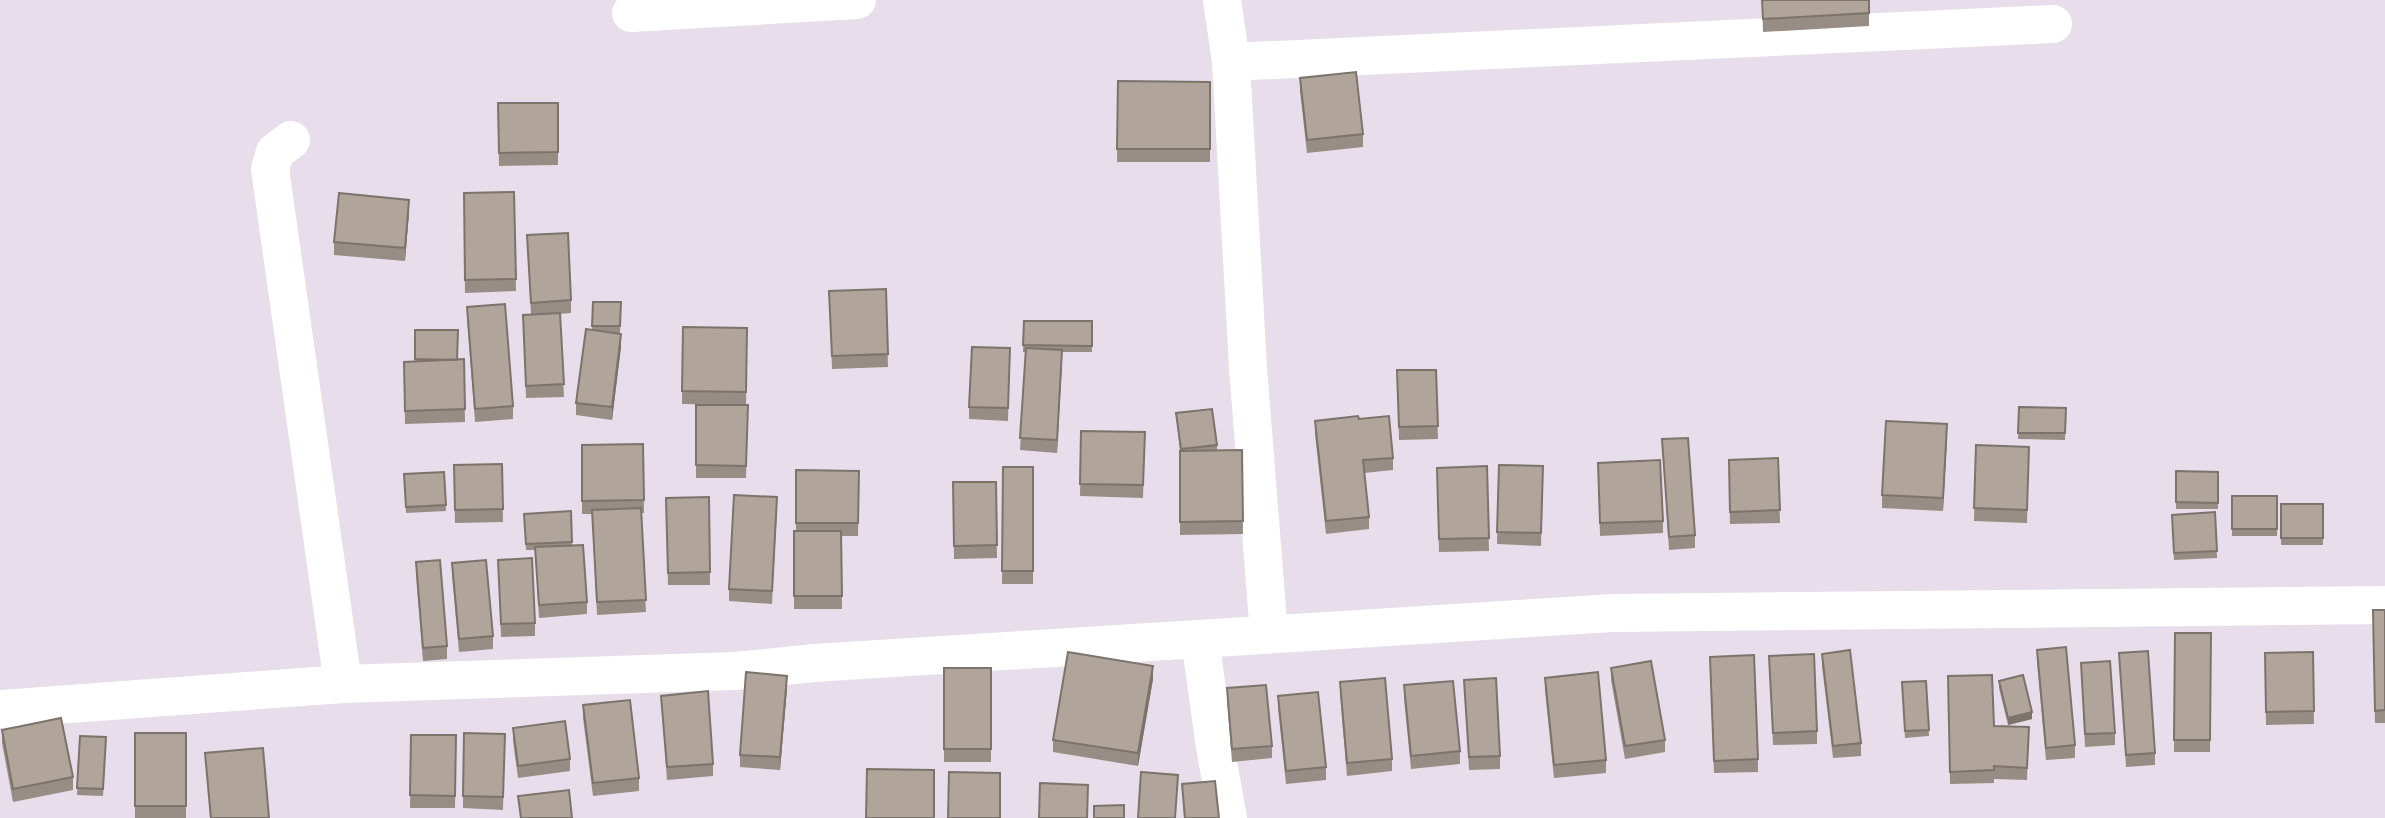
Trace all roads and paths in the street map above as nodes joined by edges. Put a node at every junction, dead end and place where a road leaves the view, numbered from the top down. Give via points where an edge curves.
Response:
1 (857, 0) edge
2 (1222, 0) edge
3 (631, 13) dead end
4 (2053, 24) dead end
5 (1231, 62) junction
6 (290, 140) dead end
7 (2385, 605) edge
8 (1269, 634) junction
9 (1200, 639) junction
10 (343, 684) junction
11 (0, 709) edge
12 (1228, 818) edge

1 - 3 street
2 - 5 street
4 - 5 street
5 - 8 street
6 - 10 street via 275,152 270,169
7 - 8 street via 1614,613
8 - 9 street
9 - 10 street via 735,671
9 - 12 street
10 - 11 street

